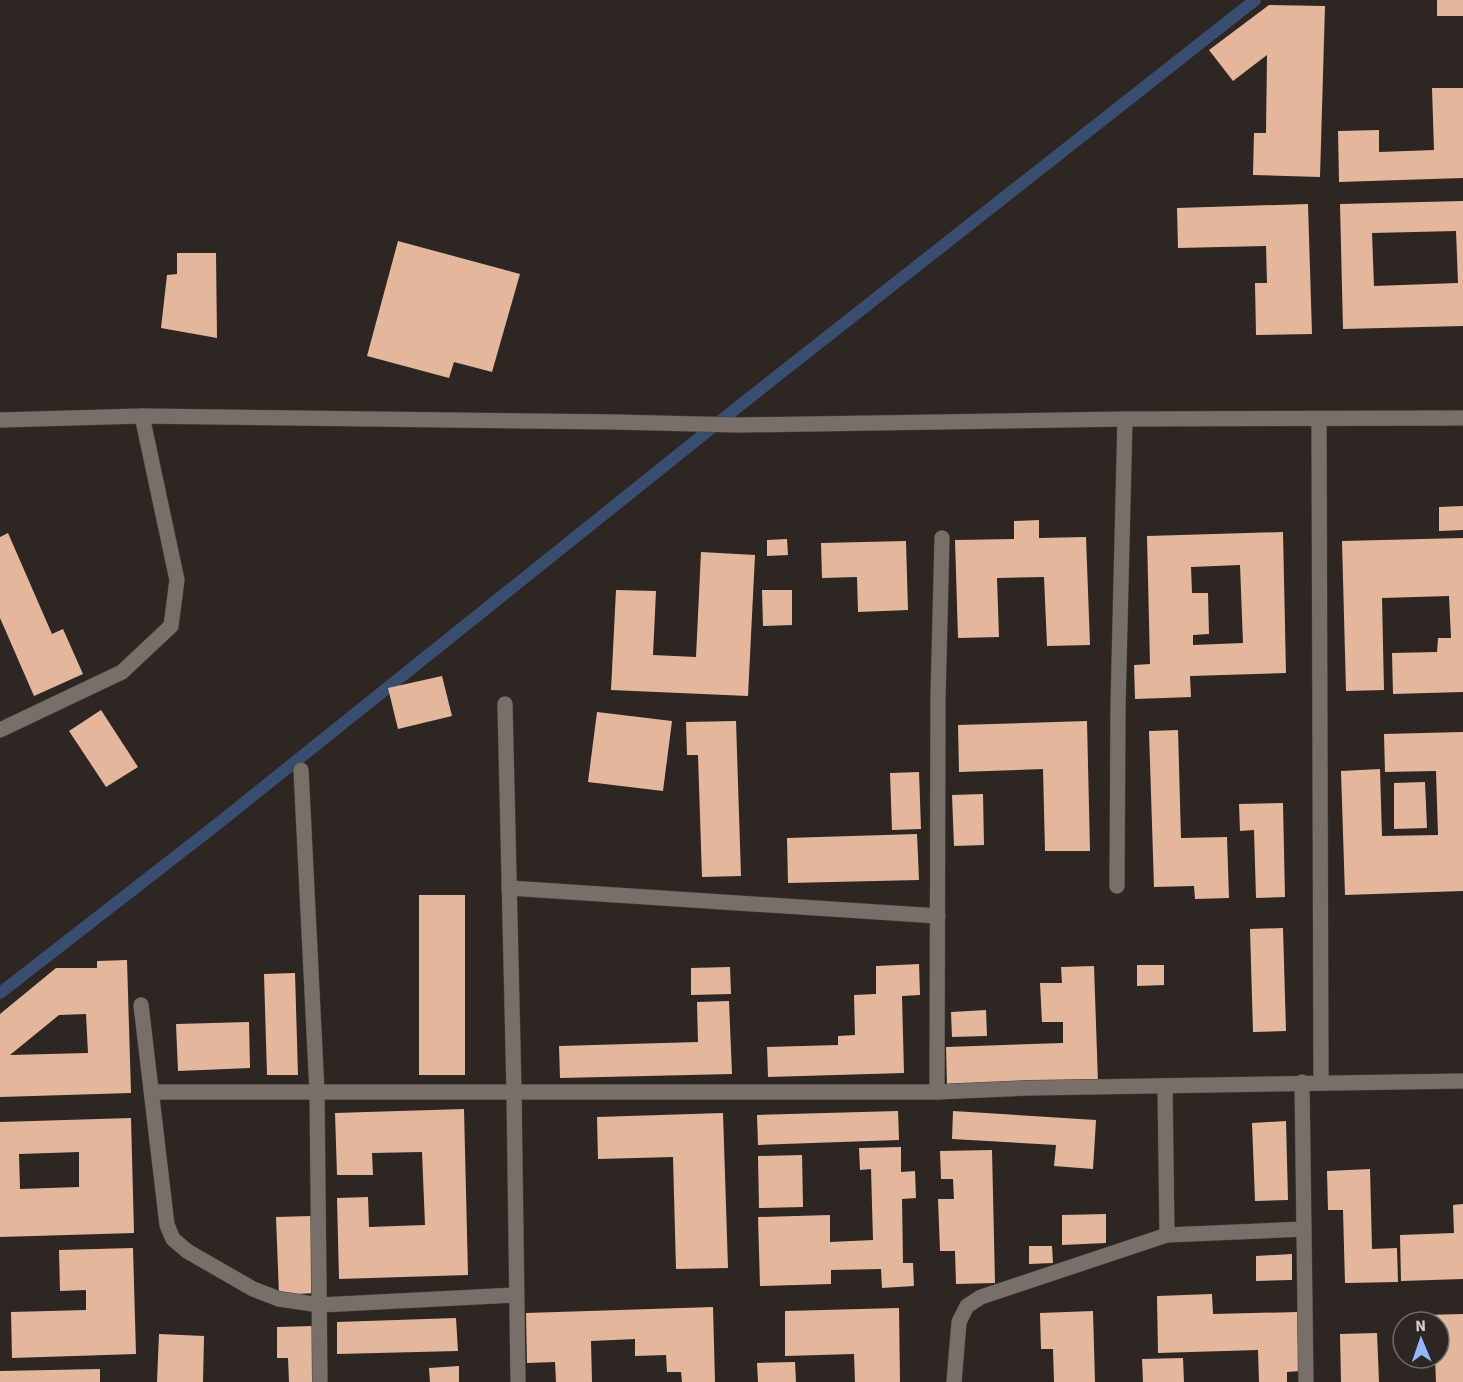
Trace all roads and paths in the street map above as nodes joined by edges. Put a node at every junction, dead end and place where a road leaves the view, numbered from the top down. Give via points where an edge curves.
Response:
1 (142, 416) junction
2 (1463, 418) edge
3 (1125, 419) junction
4 (1318, 419) junction
5 (0, 420) edge
6 (942, 538) dead end
7 (505, 704) dead end
8 (0, 730) edge
9 (301, 770) dead end
10 (1117, 886) dead end
11 (509, 888) junction
12 (938, 916) junction
13 (141, 1005) dead end
14 (1463, 1081) edge
15 (1302, 1082) junction
16 (1321, 1083) junction
17 (1164, 1087) junction
18 (514, 1091) junction
19 (152, 1092) junction
20 (317, 1092) junction
21 (937, 1092) junction
22 (1304, 1229) junction
23 (1167, 1235) junction
24 (515, 1295) junction
25 (320, 1305) junction
26 (320, 1382) edge
27 (518, 1382) edge
28 (954, 1382) edge
29 (1306, 1382) edge

1 - 3 street via 738,425
1 - 5 street
1 - 8 street via 177,580 171,626 122,672
2 - 4 street
3 - 4 street
3 - 10 street
4 - 16 street
6 - 12 street
7 - 11 street
9 - 20 street
11 - 12 street
11 - 18 street
12 - 21 street
13 - 19 street
14 - 16 street
15 - 16 street
15 - 17 street
15 - 22 street
17 - 21 street
17 - 23 street
18 - 20 street
18 - 21 street
18 - 24 street
19 - 20 street
19 - 25 street via 166,1225 173,1239 253,1288 279,1299
20 - 25 street
22 - 23 street
22 - 29 street
23 - 28 street via 981,1297 967,1306 959,1322
24 - 25 street
24 - 27 street
25 - 26 street

